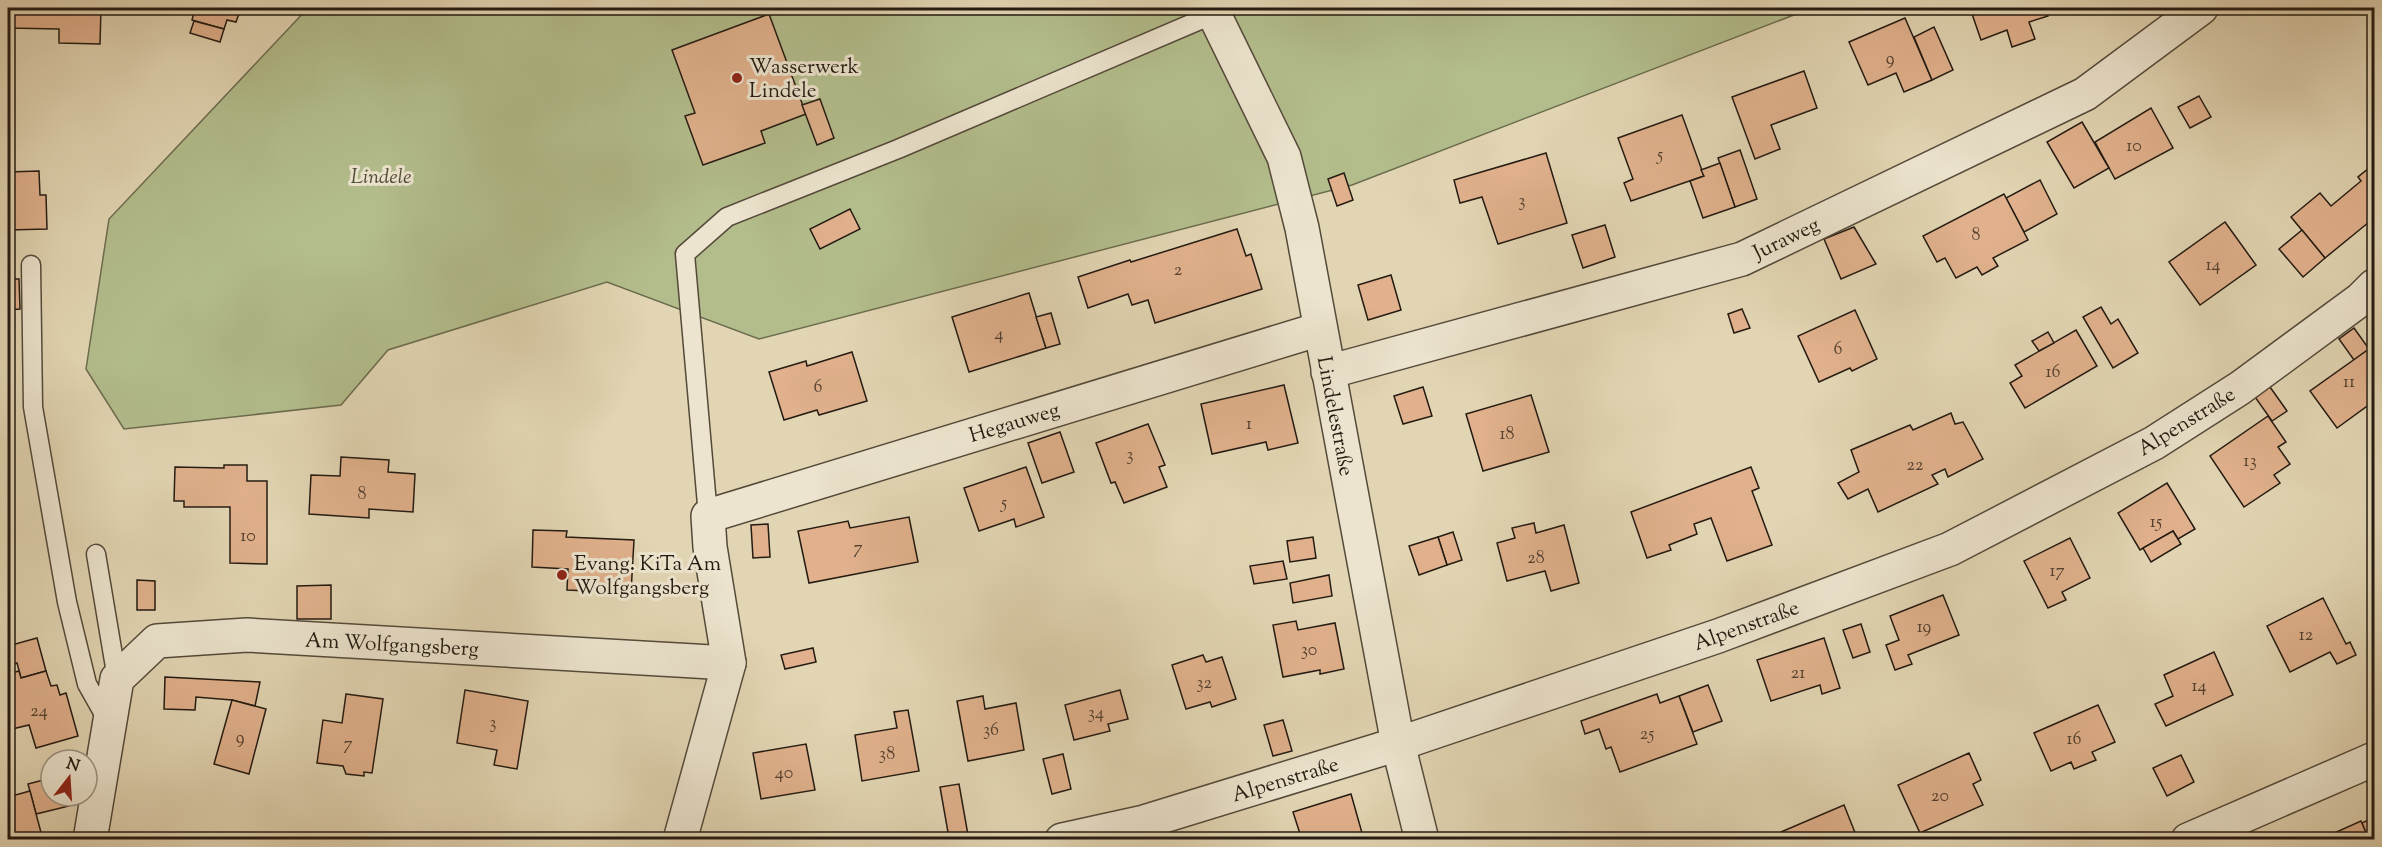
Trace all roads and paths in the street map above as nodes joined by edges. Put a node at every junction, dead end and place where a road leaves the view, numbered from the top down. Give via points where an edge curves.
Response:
1 (2201, 8) edge
2 (1211, 11) edge
3 (31, 265) dead end
4 (2374, 286) edge
5 (1320, 329) junction
6 (1328, 372) junction
7 (708, 516) junction
8 (96, 554) dead end
9 (729, 663) junction
10 (117, 679) junction
11 (110, 725) junction
12 (1398, 744) junction
13 (2374, 759) edge
14 (90, 840) edge
15 (680, 840) edge
16 (1062, 840) edge
17 (1422, 840) edge
18 (2188, 840) edge

1 - 6 street, Juraweg via 2085,94 1743,259
2 - 5 street, Lindelestraße via 1284,157 1302,228
2 - 7 lane via 897,150 727,217 685,254
3 - 11 lane via 33,407 67,602 87,684
4 - 12 street, Alpenstraße via 2240,388 2154,443 1950,549 1718,636
5 - 6 street, Lindelestraße
5 - 7 street, Hegauweg
6 - 12 street, Lindelestraße
7 - 9 street
8 - 10 lane
9 - 10 street, Am Wolfgangsberg via 247,635 157,641
9 - 15 street
10 - 11 street
11 - 14 street
12 - 16 street, Alpenstraße via 1144,822
12 - 17 street, Lindelestraße
13 - 18 street

